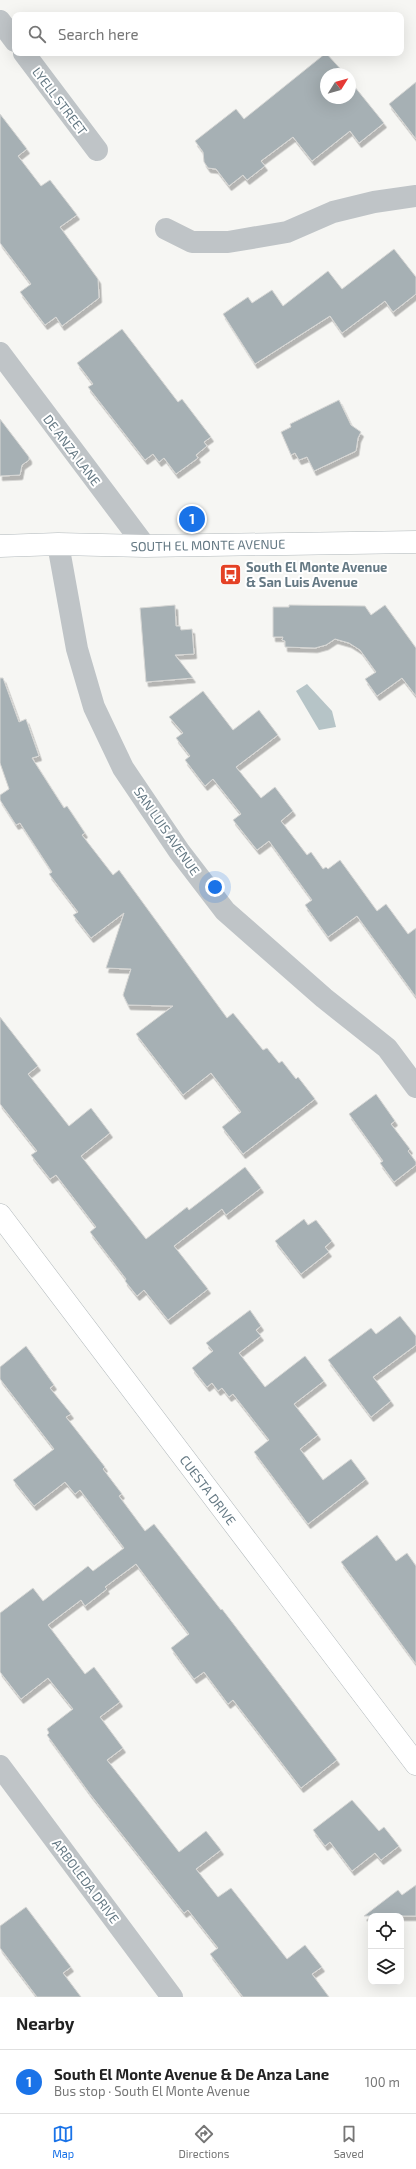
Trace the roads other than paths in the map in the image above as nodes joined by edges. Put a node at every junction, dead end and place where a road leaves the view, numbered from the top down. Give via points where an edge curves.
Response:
1 (0, 21) edge
2 (12, 37) edge
3 (26, 56) edge
4 (97, 150) dead end
5 (416, 196) edge
6 (166, 229) dead end
7 (0, 353) edge
8 (416, 542) edge
9 (58, 544) junction
10 (0, 546) edge
11 (144, 546) junction
12 (416, 1087) edge
13 (0, 1215) edge
14 (416, 1764) edge
15 (0, 1766) edge
16 (172, 1997) edge

1 - 2 street
3 - 4 street, LYELL STREET
5 - 6 street via 374,202 333,212 287,232 228,242 192,242
7 - 11 street, DE ANZA LANE
8 - 11 street, SOUTH EL MONTE AVENUE
9 - 10 street, SOUTH EL MONTE AVENUE
9 - 11 street, SOUTH EL MONTE AVENUE
9 - 12 street, SAN LUIS AVENUE via 77,649 94,707 123,768 178,851 226,911 324,998 387,1048
13 - 14 street, CUESTA DRIVE
15 - 16 street, ARBOLEDA DRIVE

